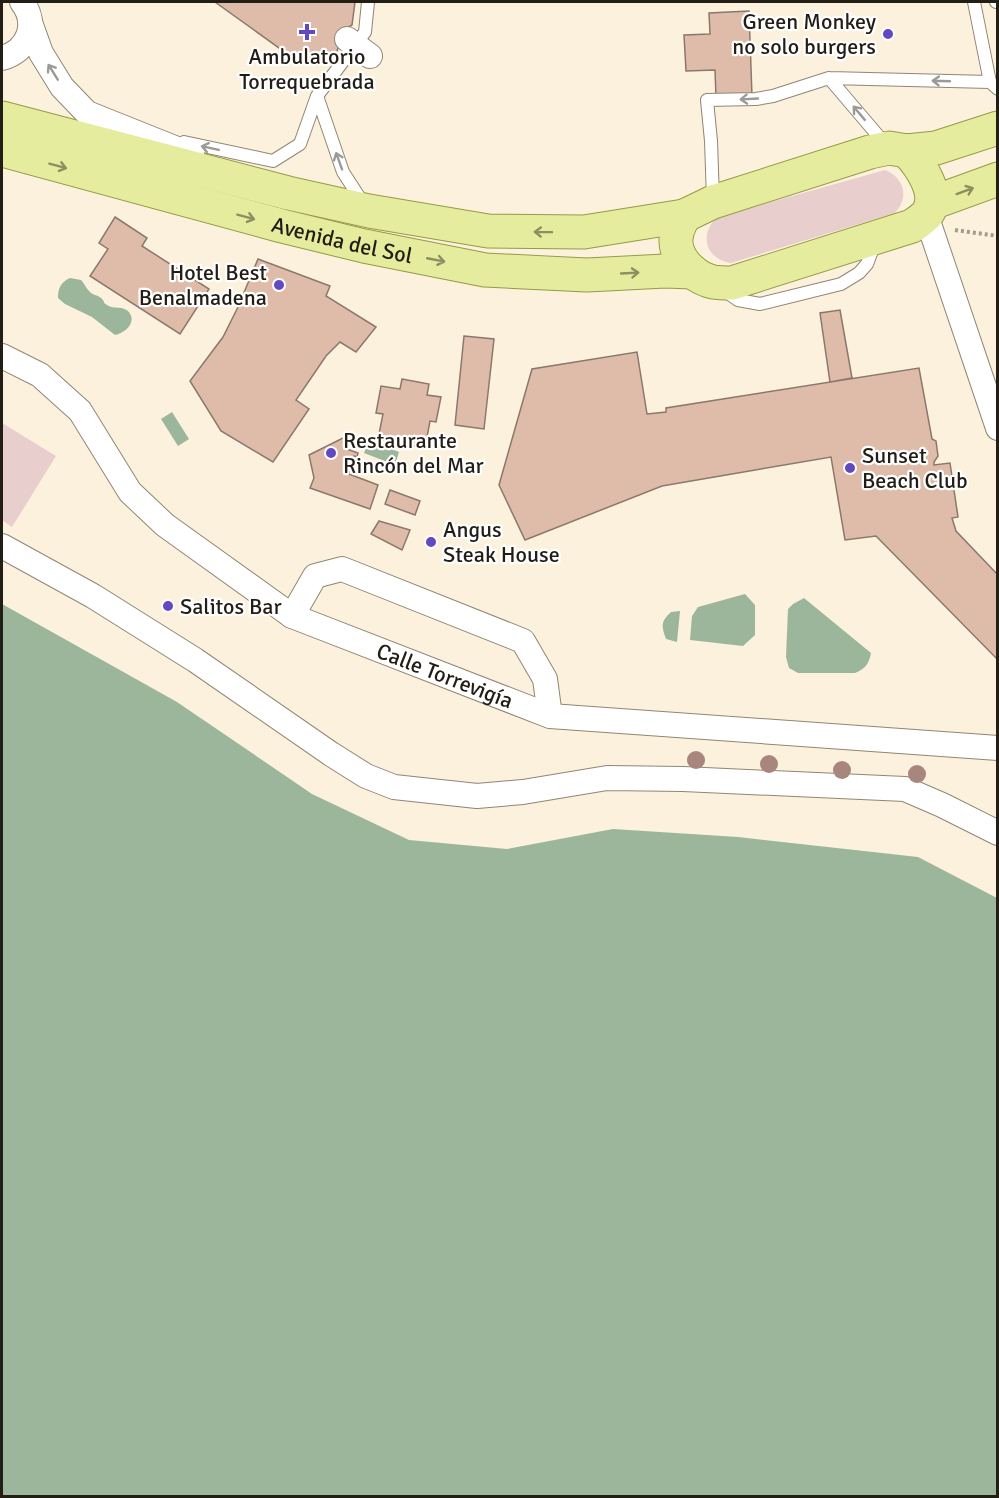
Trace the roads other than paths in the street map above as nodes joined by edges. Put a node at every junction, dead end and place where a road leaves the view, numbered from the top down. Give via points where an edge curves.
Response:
1 (368, 2) edge
2 (974, 2) edge
3 (28, 10) edge
4 (2, 58) edge
5 (829, 78) junction
6 (994, 85) edge
7 (317, 96) junction
8 (2, 117) edge
9 (998, 128) edge
10 (136, 132) junction
11 (898, 149) junction
12 (2, 150) edge
13 (998, 179) edge
14 (288, 193) junction
15 (698, 209) junction
16 (929, 209) junction
17 (369, 211) junction
18 (702, 277) junction
19 (2, 356) edge
20 (998, 428) edge
21 (2, 546) edge
22 (292, 616) junction
23 (550, 716) junction
24 (998, 747) edge
25 (998, 833) edge

1 - 7 lane via 365,32
2 - 6 lane
3 - 4 street via 29,36 14,54
10 -> 3 street via 87,113 62,87 41,53
6 -> 5 lane
11 -> 5 lane
5 -> 15 lane via 773,96 707,100 711,141
7 -> 10 lane via 300,144 273,161
17 -> 7 lane via 343,172
8 - 14 main road, Avenida del Sol
9 - 11 main road via 936,148
10 - 14 street
11 - 15 main road, Avenida del Sol via 870,152
11 - 16 main road via 919,164 927,177
12 -> 18 main road, Avenida del Sol via 282,226 484,270 587,275 665,271
16 -> 13 main road
14 - 17 main road, Avenida del Sol
15 -> 17 main road, Avenida del Sol via 584,224 488,231
15 - 18 main road via 676,235 682,262
16 - 18 main road, Avenida del Sol via 912,226 732,283
16 - 20 street
19 - 22 street, Calle Torrevigía via 40,375 80,411 130,492 165,525
21 - 25 street via 93,596 195,660 331,754 394,788 477,796 607,778 683,778 905,789
22 - 23 street, Calle Torrevigía
22 - 23 street via 315,576 342,569 522,640 545,679
23 - 24 street, Calle Torrevigía

